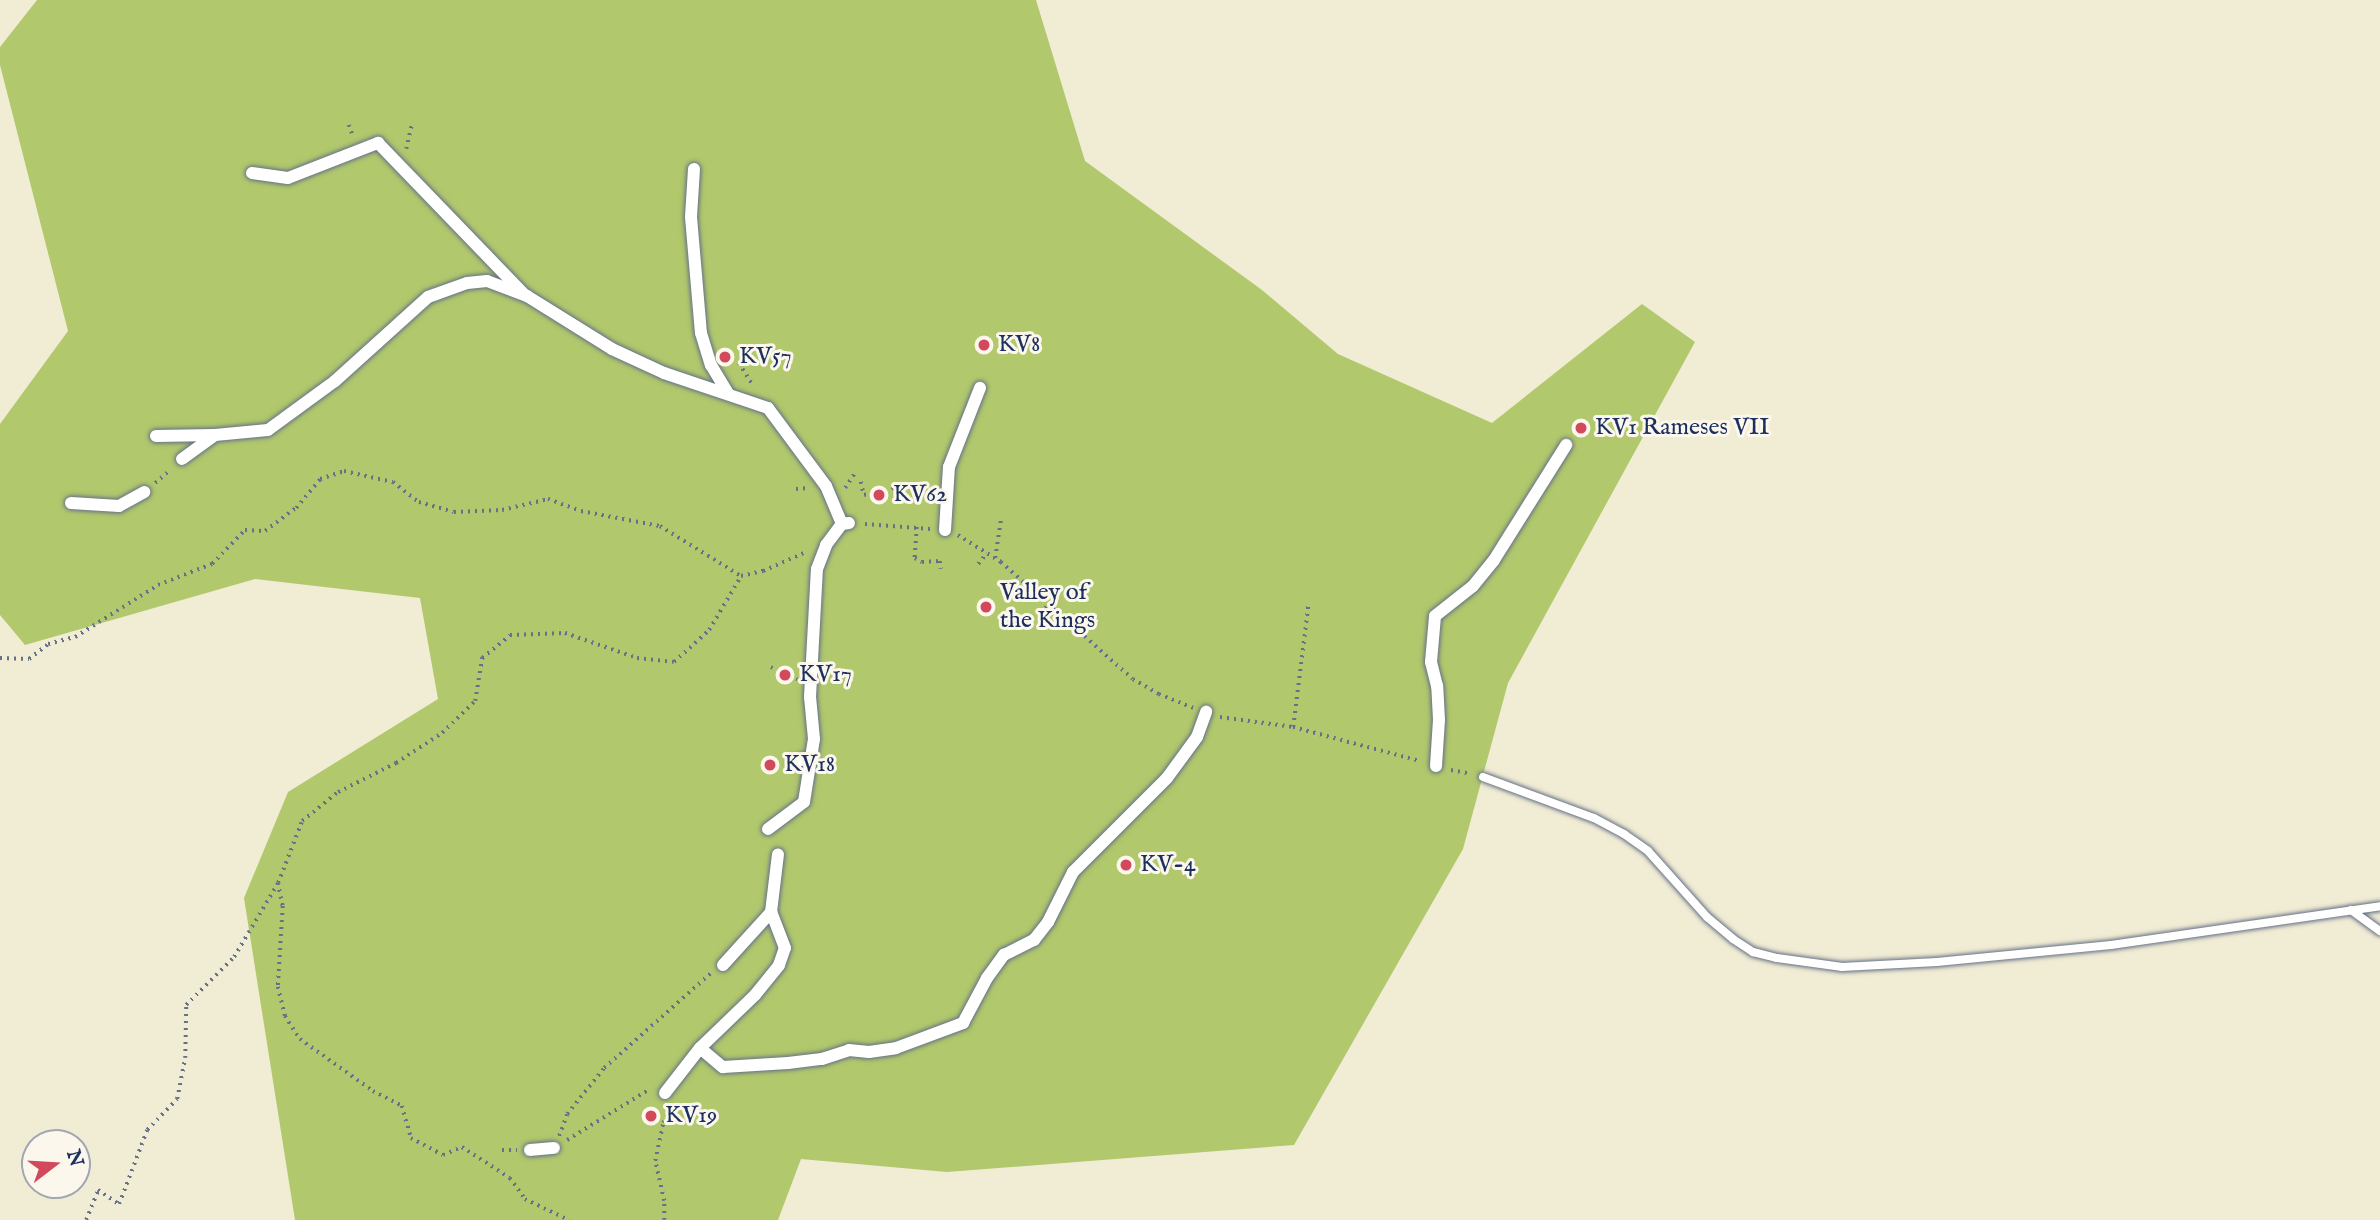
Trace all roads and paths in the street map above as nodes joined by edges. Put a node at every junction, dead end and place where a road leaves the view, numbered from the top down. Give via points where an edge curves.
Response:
1 (412, 124) dead end
2 (402, 166) junction
3 (694, 169) dead end
4 (252, 173) dead end
5 (527, 296) junction
6 (980, 388) dead end
7 (728, 393) junction
8 (215, 435) junction
9 (156, 436) dead end
10 (1566, 445) dead end
11 (182, 459) joint
12 (861, 482) dead end
13 (899, 487) dead end
14 (144, 492) joint
15 (71, 503) dead end
16 (1001, 518) dead end
17 (845, 524) junction
18 (917, 527) junction
19 (945, 530) junction
20 (826, 545) junction
21 (987, 553) junction
22 (995, 558) junction
23 (978, 564) dead end
24 (942, 569) dead end
25 (741, 576) junction
26 (1049, 604) junction
27 (1308, 606) dead end
28 (1040, 613) dead end
29 (0, 658) edge
30 (771, 667) dead end
31 (806, 673) junction
32 (1206, 712) junction
33 (1293, 727) junction
34 (811, 757) junction
35 (794, 762) dead end
36 (1436, 766) junction
37 (1483, 777) joint
38 (768, 829) dead end
39 (778, 854) dead end
40 (278, 883) junction
41 (2380, 906) edge
42 (2351, 910) junction
43 (771, 912) junction
44 (2380, 931) edge
45 (723, 965) joint
46 (700, 1048) junction
47 (670, 1088) joint
48 (663, 1123) dead end
49 (554, 1147) junction
50 (530, 1150) dead end
51 (86, 1220) edge
52 (569, 1220) edge
53 (664, 1220) edge

1 - 2 path
2 - 4 street via 378,143 288,178
2 - 5 street
3 - 7 street via 691,217 700,325 711,365
5 - 7 street via 612,349 664,373
5 - 8 street via 487,281 448,288 428,297 335,381 268,430
6 - 19 street via 949,467
7 - 17 street via 768,408 826,485
8 - 9 street
8 - 11 street
10 - 36 street via 1494,560 1473,586 1435,616
11 - 14 path
12 - 13 path via 864,495
14 - 15 street via 119,506
16 - 22 path
17 - 18 path
17 - 20 street
18 - 19 path
18 - 24 path via 915,558 940,561
19 - 21 path
20 - 25 path
20 - 31 street via 817,569
21 - 22 path
21 - 23 path
22 - 26 path
25 - 29 path via 660,526 581,511 548,499 502,510 454,512 419,502 393,482 344,471 320,479 296,508 265,531 245,530 212,564 158,585 75,637 48,644 29,659
25 - 40 path via 709,630 674,662 637,658 565,633 510,635 482,658 475,701 442,733 338,792 302,821
26 - 28 path
26 - 32 path via 1133,679
27 - 33 path
30 - 31 path via 799,680
31 - 34 street via 814,738
32 - 33 path
32 - 46 street via 1197,737 1167,778 1073,872 1048,922 1034,940 1004,955 963,1023 896,1048 849,1050 788,1063 723,1067
33 - 36 path
34 - 35 street
34 - 38 street via 804,802
36 - 37 path
37 - 42 lane via 1594,818 1624,834 1648,851 1733,939 1754,952 1777,958 1842,967 1937,962 2110,945
39 - 43 street
40 - 51 path via 234,957 186,1005 185,1058 177,1099 147,1130 119,1204 98,1190
40 - 52 path via 283,906 278,988 285,1016 300,1038 373,1091 402,1106 411,1138 443,1155 462,1147 510,1178 525,1199
41 - 42 lane
42 - 44 lane
43 - 45 street
43 - 46 street via 785,948 779,965
45 - 49 path via 604,1068 567,1114
46 - 47 street
47 - 49 path
48 - 53 path via 655,1161
49 - 50 street

